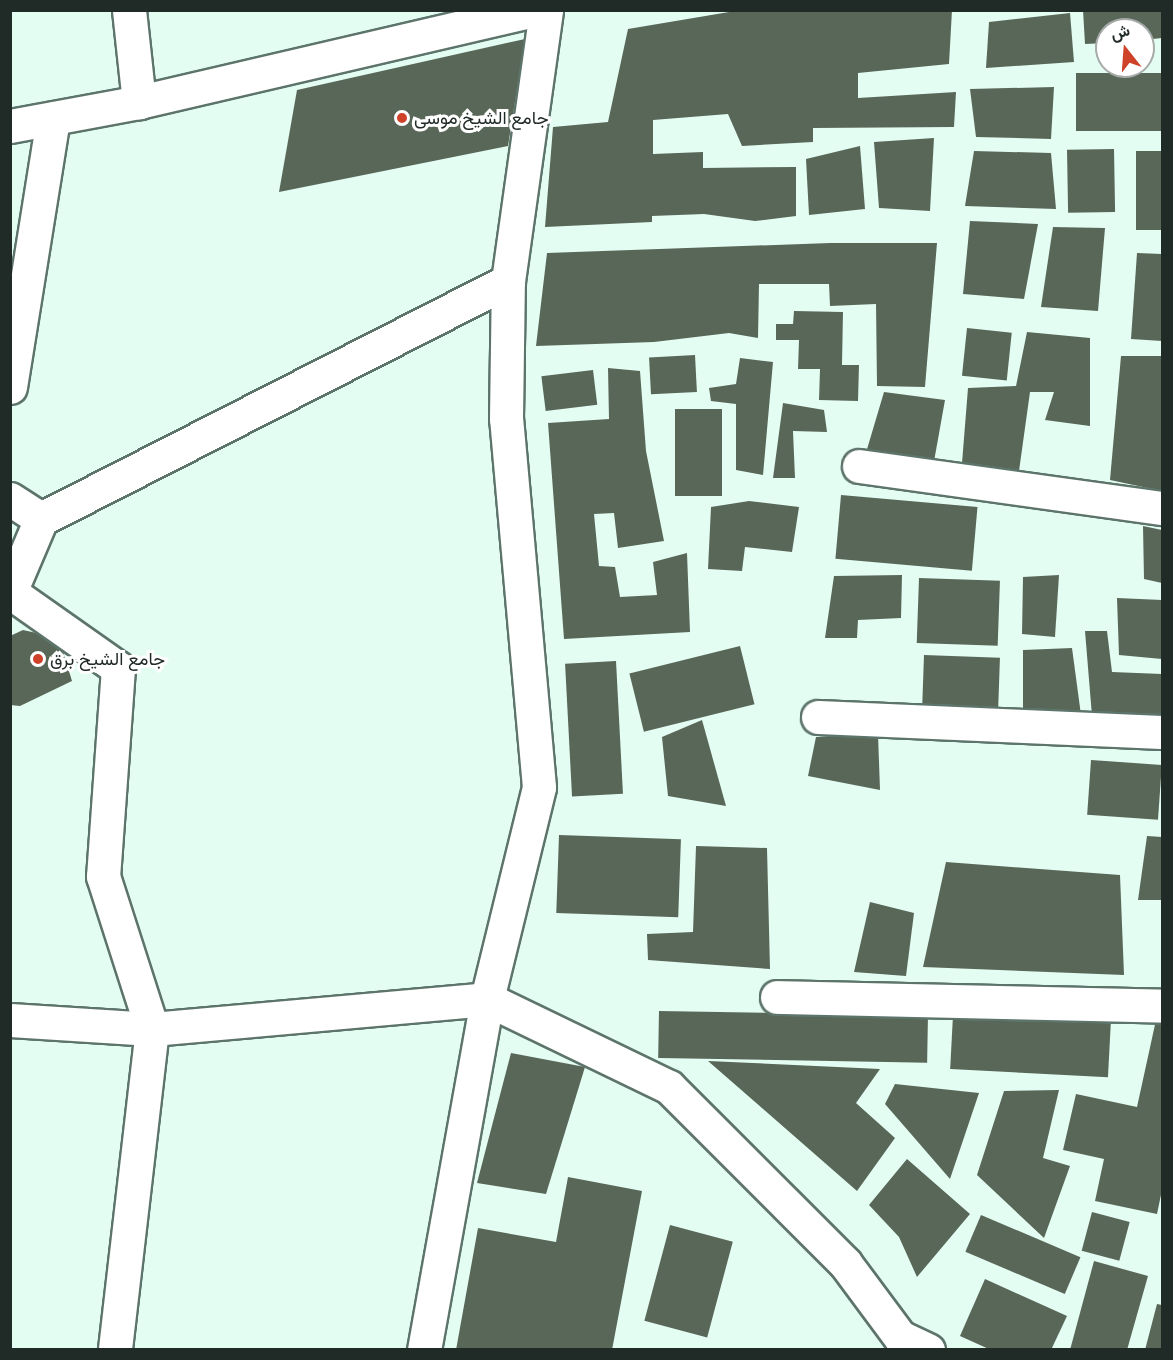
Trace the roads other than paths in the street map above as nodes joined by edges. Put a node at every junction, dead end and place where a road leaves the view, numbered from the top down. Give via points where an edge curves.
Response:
1 (129, 10) edge
2 (535, 10) edge
3 (546, 10) edge
4 (139, 102) junction
5 (53, 118) junction
6 (10, 126) edge
7 (508, 281) junction
8 (10, 387) edge
9 (859, 466) dead end
10 (10, 499) edge
11 (1162, 508) edge
12 (41, 519) junction
13 (10, 592) edge
14 (818, 717) dead end
15 (1162, 732) edge
16 (777, 997) dead end
17 (487, 999) junction
18 (1162, 1006) edge
19 (10, 1020) edge
20 (152, 1029) junction
21 (115, 1350) edge
22 (424, 1350) edge
23 (928, 1350) edge

1 - 4 street
2 - 4 street
3 - 7 street
4 - 5 street
5 - 6 street
5 - 8 street
7 - 12 street
7 - 17 street via 506,419 539,787
9 - 11 street
10 - 12 street
12 - 13 street
13 - 20 street via 118,668 103,876
14 - 15 street
16 - 18 street
17 - 20 street
17 - 22 street
17 - 23 street via 669,1087 844,1263 900,1337
19 - 20 street
20 - 21 street

